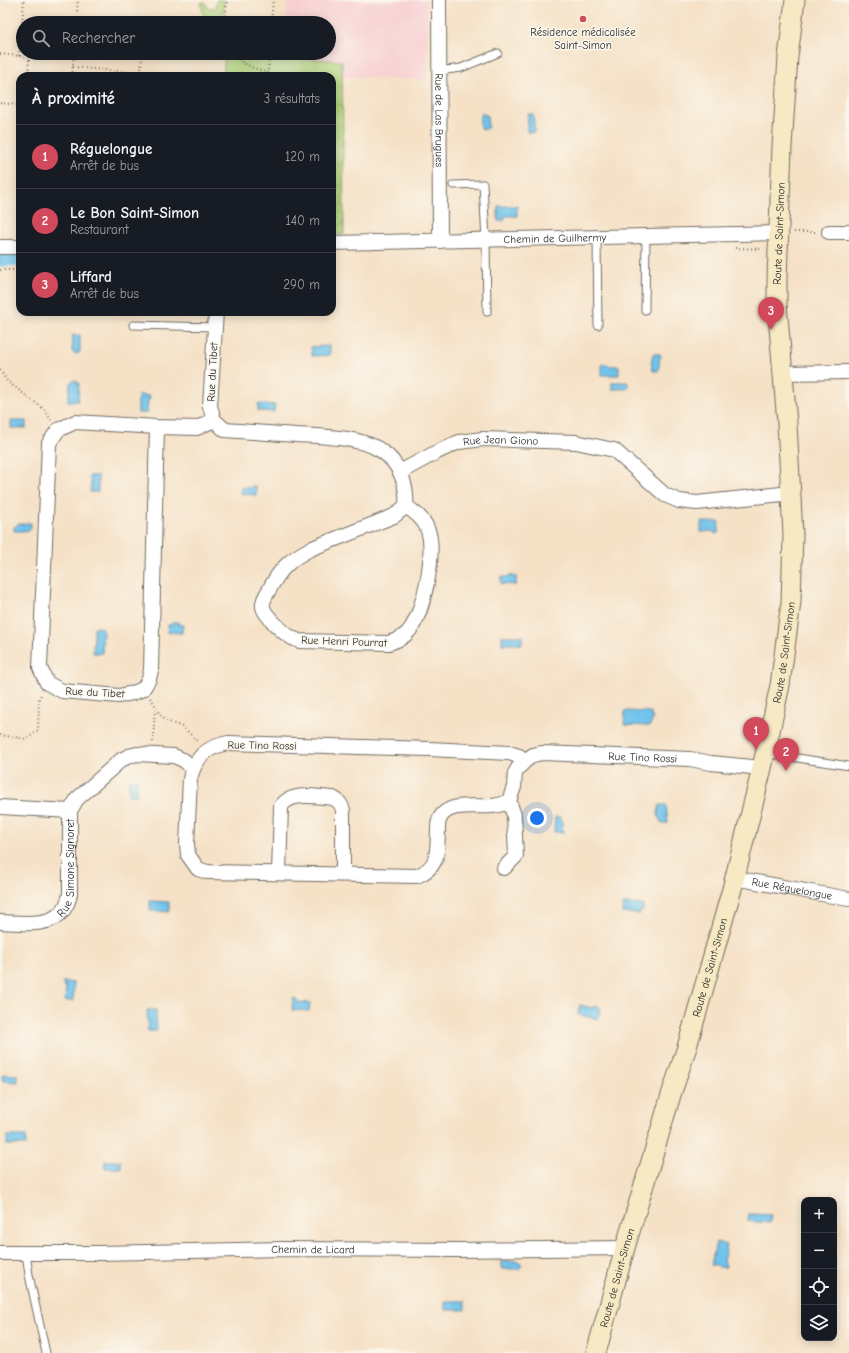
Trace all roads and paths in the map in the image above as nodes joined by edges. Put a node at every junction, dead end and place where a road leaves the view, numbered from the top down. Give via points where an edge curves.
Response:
1 (24, 0) edge
2 (78, 0) edge
3 (227, 0) edge
4 (273, 0) edge
5 (439, 0) edge
6 (795, 0) edge
7 (23, 16) edge
8 (77, 16) edge
9 (226, 16) edge
10 (272, 16) edge
11 (498, 53) dead end
12 (0, 54) edge
13 (16, 56) edge
14 (30, 60) edge
15 (74, 60) edge
16 (142, 60) edge
17 (241, 60) edge
18 (269, 60) edge
19 (73, 67) junction
20 (439, 71) junction
21 (28, 72) edge
22 (72, 72) edge
23 (130, 72) edge
24 (142, 72) edge
25 (262, 72) edge
26 (269, 72) edge
27 (0, 103) edge
28 (16, 105) edge
29 (453, 185) dead end
30 (829, 232) joint
31 (849, 232) edge
32 (779, 233) junction
33 (646, 237) junction
34 (597, 238) junction
35 (486, 240) junction
36 (440, 241) junction
37 (336, 243) edge
38 (0, 247) edge
39 (16, 247) edge
40 (0, 270) edge
41 (16, 270) edge
42 (645, 310) dead end
43 (488, 312) dead end
44 (216, 316) edge
45 (133, 325) dead end
46 (598, 325) dead end
47 (215, 327) junction
48 (0, 370) edge
49 (849, 372) edge
50 (782, 373) junction
51 (214, 420) junction
52 (157, 427) junction
53 (58, 430) junction
54 (400, 472) junction
55 (791, 493) junction
56 (406, 506) junction
57 (47, 683) junction
58 (143, 689) junction
59 (155, 708) junction
60 (0, 736) edge
61 (206, 750) junction
62 (153, 755) junction
63 (525, 760) junction
64 (764, 760) junction
65 (849, 766) edge
66 (192, 769) junction
67 (509, 801) junction
68 (0, 807) edge
69 (70, 811) junction
70 (504, 868) dead end
71 (279, 873) junction
72 (343, 874) junction
73 (735, 878) junction
74 (849, 898) edge
75 (0, 922) edge
76 (625, 1248) junction
77 (0, 1253) edge
78 (26, 1253) junction
79 (46, 1353) edge
80 (596, 1353) edge

1 - 7 path
2 - 8 path
3 - 9 path
4 - 10 path
5 - 20 street, Rue de Las Brugues
6 - 32 main road, Route de Saint-Simon via 788,57
11 - 20 lane via 461,68
12 - 13 path
14 - 21 path
15 - 19 path
16 - 24 path
17 - 25 path
18 - 26 path
19 - 22 path
19 - 23 path
20 - 36 street, Rue de Las Brugues
27 - 28 path
29 - 35 lane via 483,184
30 - 31 street
30 - 32 path
32 - 33 street, Chemin de Guilhermy
32 - 50 main road, Route de Saint-Simon via 777,304
33 - 34 street, Chemin de Guilhermy
33 - 42 lane
34 - 35 street, Chemin de Guilhermy
34 - 46 lane
35 - 36 street, Chemin de Guilhermy
35 - 43 lane
36 - 37 street, Chemin de Guilhermy
38 - 39 street
40 - 41 path
44 - 47 street, Rue du Tibet
45 - 47 lane
47 - 51 street, Rue du Tibet via 210,406
48 - 53 path via 7,382 45,410
49 - 50 street
50 - 55 main road, Route de Saint-Simon
51 - 52 street via 197,428
51 - 54 street via 226,430 332,437 366,444 380,449 390,457
52 - 53 street via 75,422
52 - 58 street via 151,670
53 - 57 street via 49,443 40,645 40,668
54 - 55 street, Rue Jean Giono via 459,442 483,439 576,442 614,450 665,495 679,501 697,503
54 - 56 street via 406,487
55 - 64 main road, Route de Saint-Simon via 793,572 787,638
56 - 56 street, Rue Henri Pourrat via 419,516 427,527 430,539 428,581 416,620 409,632 389,643 299,641 284,634 263,608 263,601 278,574 298,555 394,516
57 - 58 street, Rue du Tibet via 62,691 119,696
57 - 60 path via 39,698 38,730 27,739
58 - 59 path via 153,701
59 - 61 path via 163,718 188,731
59 - 62 path
61 - 63 street, Rue Tino Rossi via 228,743 429,749 509,753
61 - 66 street
62 - 66 street, Rue Simone Signoret via 174,756 185,761
62 - 69 street, Rue Simone Signoret via 137,754 121,760 77,799
63 - 64 street, Rue Tino Rossi via 542,753 711,763
63 - 67 street via 515,773
64 - 65 lane
64 - 73 main road, Route de Saint-Simon
66 - 71 street via 187,844 192,863 198,869 207,872
67 - 70 street via 514,815 516,856
67 - 72 street via 498,806 457,807 448,810 438,820 435,862 430,869 417,876
68 - 69 street
69 - 75 street, Rue Simone Signoret via 70,894 62,913 39,924
71 - 72 street
71 - 72 street via 282,806 285,801 297,796 333,798 341,805
73 - 74 street, Rue Réguelongue
73 - 76 main road, Route de Saint-Simon via 688,1047
76 - 78 street, Chemin de Licard
76 - 80 main road, Route de Saint-Simon
77 - 78 street, Chemin de Licard
78 - 79 lane

